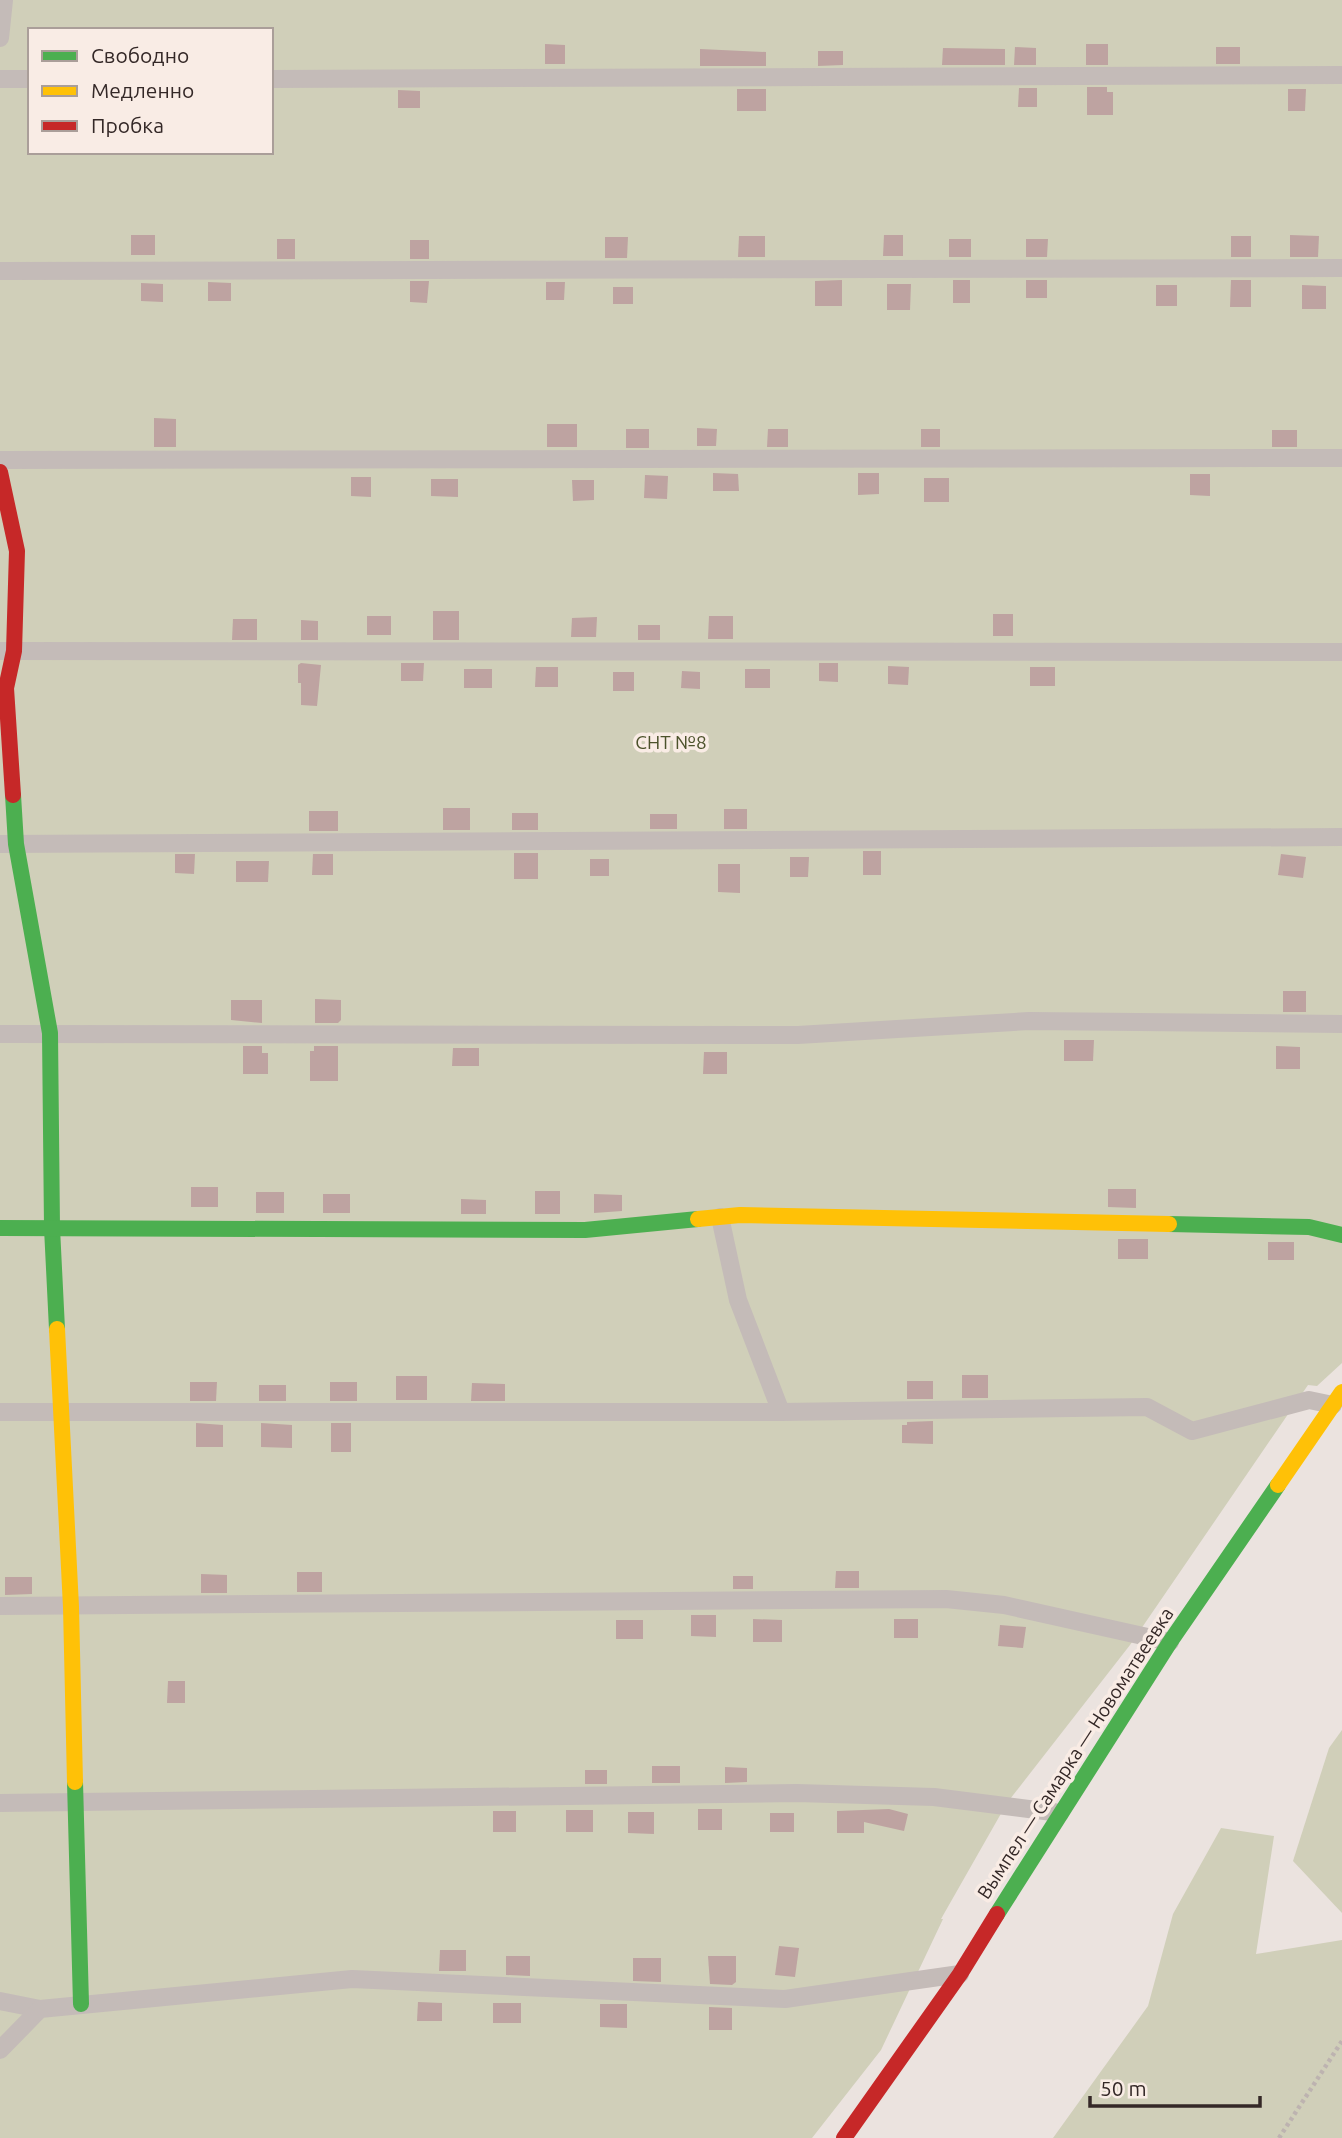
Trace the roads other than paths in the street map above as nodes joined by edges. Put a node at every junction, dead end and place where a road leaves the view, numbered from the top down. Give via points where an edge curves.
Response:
1 (4, 0) edge
2 (0, 38) edge
3 (1342, 75) edge
4 (0, 79) edge
5 (28, 79) edge
6 (273, 79) edge
7 (1342, 268) edge
8 (0, 271) edge
9 (1342, 458) edge
10 (0, 460) edge
11 (0, 472) edge
12 (7, 651) edge
13 (1342, 652) edge
14 (1342, 837) edge
15 (8, 844) edge
16 (1342, 1024) edge
17 (50, 1033) junction
18 (0, 1034) edge
19 (720, 1217) junction
20 (0, 1228) edge
21 (52, 1228) junction
22 (1342, 1235) edge
23 (1338, 1398) edge
24 (0, 1412) edge
25 (61, 1412) junction
26 (781, 1412) junction
27 (0, 1606) edge
28 (71, 1606) junction
29 (1170, 1642) junction
30 (0, 1803) edge
31 (76, 1803) junction
32 (1060, 1813) junction
33 (960, 1973) junction
34 (0, 2001) edge
35 (81, 2004) junction
36 (40, 2010) junction
37 (0, 2050) edge
38 (844, 2138) edge

1 - 2 street
3 - 6 street
4 - 5 street
7 - 8 street
9 - 10 street
11 - 12 street via 17,551
12 - 13 street
12 - 15 street
14 - 15 street
15 - 17 street
16 - 17 street via 1029,1021 798,1035
17 - 18 street
17 - 21 street
19 - 21 street via 584,1230
19 - 22 street via 1309,1227
19 - 26 street via 738,1300
20 - 21 street
21 - 25 street
23 - 26 street via 1309,1400 1192,1431 1147,1407
23 - 29 street, Вымпел — Самарка — Новоматвеевка
24 - 25 street
25 - 26 street
25 - 28 street
27 - 28 street
28 - 29 street via 946,1599 1004,1605
28 - 31 street
29 - 32 street, Вымпел — Самарка — Новоматвеевка
30 - 31 street
31 - 32 street via 797,1793 934,1797
31 - 35 street
32 - 33 street, Вымпел — Самарка — Новоматвеевка
33 - 35 street via 785,1999 352,1979
33 - 38 street, Вымпел — Самарка — Новоматвеевка
34 - 36 street
35 - 36 street
36 - 37 street

